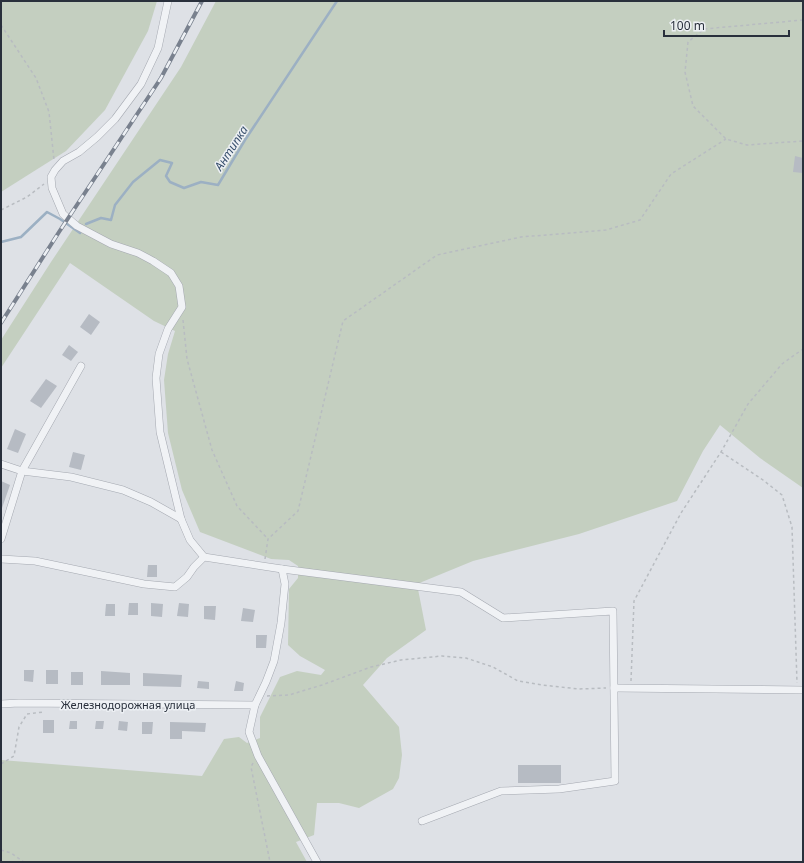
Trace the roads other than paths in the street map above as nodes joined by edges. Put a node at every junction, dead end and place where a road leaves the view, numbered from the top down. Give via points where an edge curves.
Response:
1 (168, 1) edge
2 (81, 366) dead end
3 (1, 464) edge
4 (22, 471) junction
5 (181, 519) junction
6 (1, 538) edge
7 (204, 557) junction
8 (1, 559) edge
9 (282, 569) junction
10 (614, 688) junction
11 (800, 689) edge
12 (1, 704) edge
13 (255, 705) junction
14 (422, 820) dead end
15 (317, 862) edge

1 - 5 street via 158,48 141,84 115,119 97,137 63,161 55,170 52,188 63,214 77,226 111,244 138,253 171,273 179,286 182,306 168,329 159,354 156,378 160,432
2 - 4 street
3 - 4 street
4 - 5 street via 71,477 123,490
4 - 6 street
5 - 7 street via 190,540
7 - 8 street via 175,587 144,584 35,561
7 - 9 street
9 - 10 street via 461,592 503,618 613,611
9 - 13 street via 286,584 274,661
10 - 11 street
10 - 14 street via 615,781 559,789 501,792
12 - 13 street, Железнодорожная улица via 19,702
13 - 15 street via 248,732 258,756

